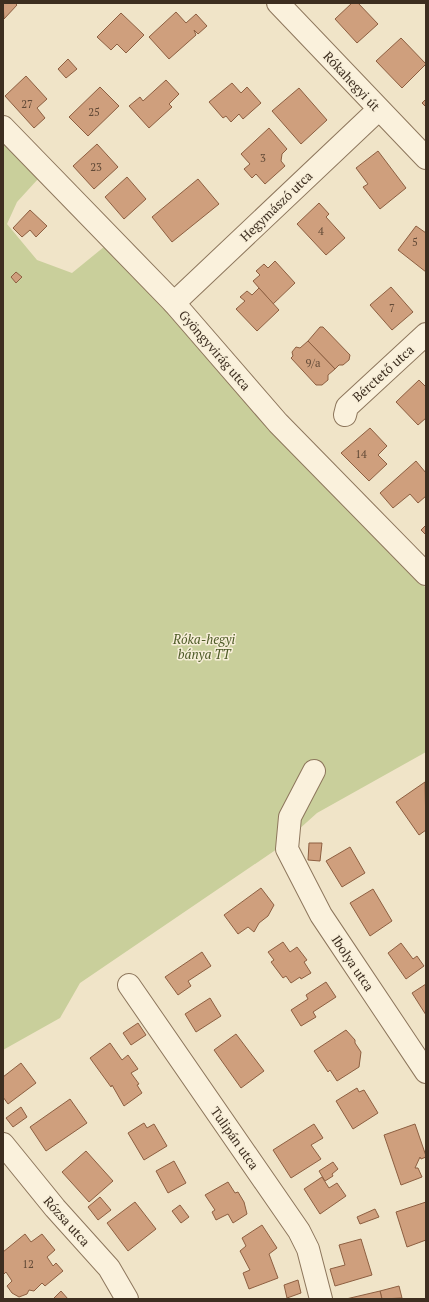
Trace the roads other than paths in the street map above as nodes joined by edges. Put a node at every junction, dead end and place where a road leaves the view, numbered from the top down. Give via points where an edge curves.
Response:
1 (278, 3) edge
2 (378, 110) junction
3 (3, 127) edge
4 (426, 158) edge
5 (174, 303) junction
6 (426, 334) edge
7 (345, 415) dead end
8 (426, 574) edge
9 (314, 771) dead end
10 (129, 985) dead end
11 (426, 1072) edge
12 (3, 1144) edge
13 (127, 1299) edge
14 (321, 1299) edge

1 - 2 street, Rókahegyi út
2 - 4 street, Rókahegyi út
2 - 5 street, Hegymászó utca
3 - 5 street, Gyöngyvirág utca
5 - 8 street, Gyöngyvirág utca via 278,423
6 - 7 street, Bérctető utca via 346,407
9 - 11 street, Ibolya utca via 290,817 287,849 321,915
10 - 14 street, Tulipán utca via 299,1231 308,1249
12 - 13 street, Rózsa utca via 55,1208 109,1268

